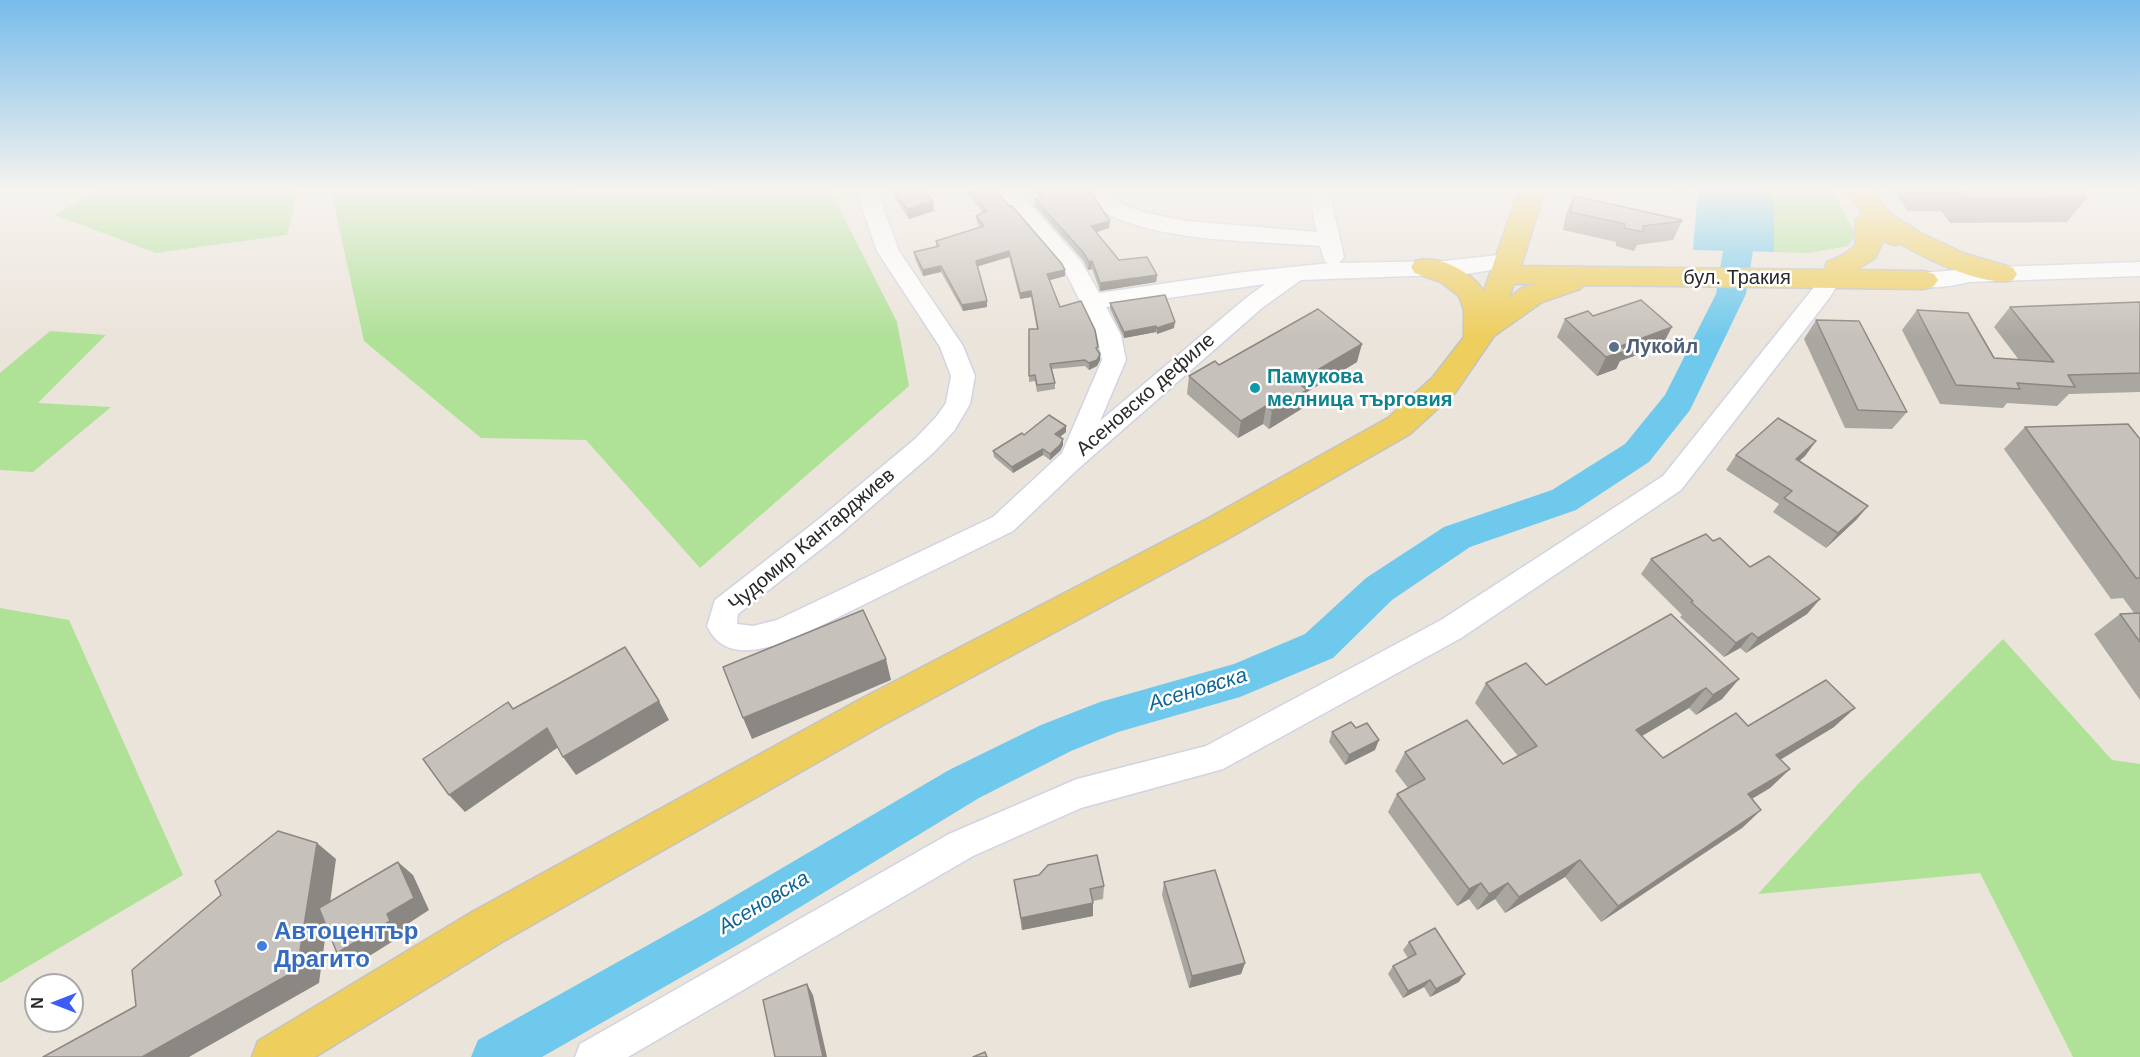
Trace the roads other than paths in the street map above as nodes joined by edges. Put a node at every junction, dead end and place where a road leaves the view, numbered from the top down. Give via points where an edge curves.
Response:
1 (884, 239) edge
2 (1049, 239) edge
3 (1321, 239) edge
4 (1513, 239) edge
5 (1523, 239) edge
6 (1870, 239) edge
7 (1888, 239) edge
8 (1912, 239) edge
9 (1329, 240) joint
10 (1557, 262) junction
11 (1425, 267) junction
12 (1497, 268) junction
13 (2140, 269) edge
14 (1336, 270) junction
15 (1690, 271) junction
16 (1296, 273) junction
17 (1834, 274) junction
18 (2003, 274) junction
19 (1912, 275) junction
20 (1611, 277) junction
21 (1091, 302) junction
22 (1480, 334) junction
23 (1070, 461) junction
24 (1003, 524) joint
25 (274, 1057) edge
26 (593, 1057) edge

1 - 24 street, Чудомир Кантарджиев via 951,346 963,376 957,404 924,446 830,527 725,608 721,626 729,636 737,637 753,638 782,631
2 - 21 street via 1073,266
3 - 9 street
4 - 12 main road
5 - 10 main road via 1528,250
6 - 17 main road via 1868,249
7 - 19 main road
8 - 18 main road via 1968,266
9 - 14 street
10 - 12 main road, бул. Тракия
10 - 15 main road, бул. Тракия
11 - 12 street
11 - 14 street
11 - 22 main road via 1448,273 1472,295 1479,312
12 - 20 main road, бул. Тракия
12 - 22 main road
13 - 18 street, бул. Тракия
14 - 16 street
15 - 17 main road, бул. Тракия
15 - 20 main road, бул. Тракия
16 - 21 street
16 - 23 street, Асеновско дефиле via 1254,303
17 - 19 main road, бул. Тракия
17 - 26 street via 1672,483 1451,629 1212,759 1077,794 961,845
18 - 19 street, бул. Тракия via 1947,280
20 - 22 main road via 1538,293
21 - 23 street via 1109,335 1114,360
22 - 25 main road via 1444,385 1399,426 1217,529 870,713 487,927
23 - 24 street, Асеновско дефиле

